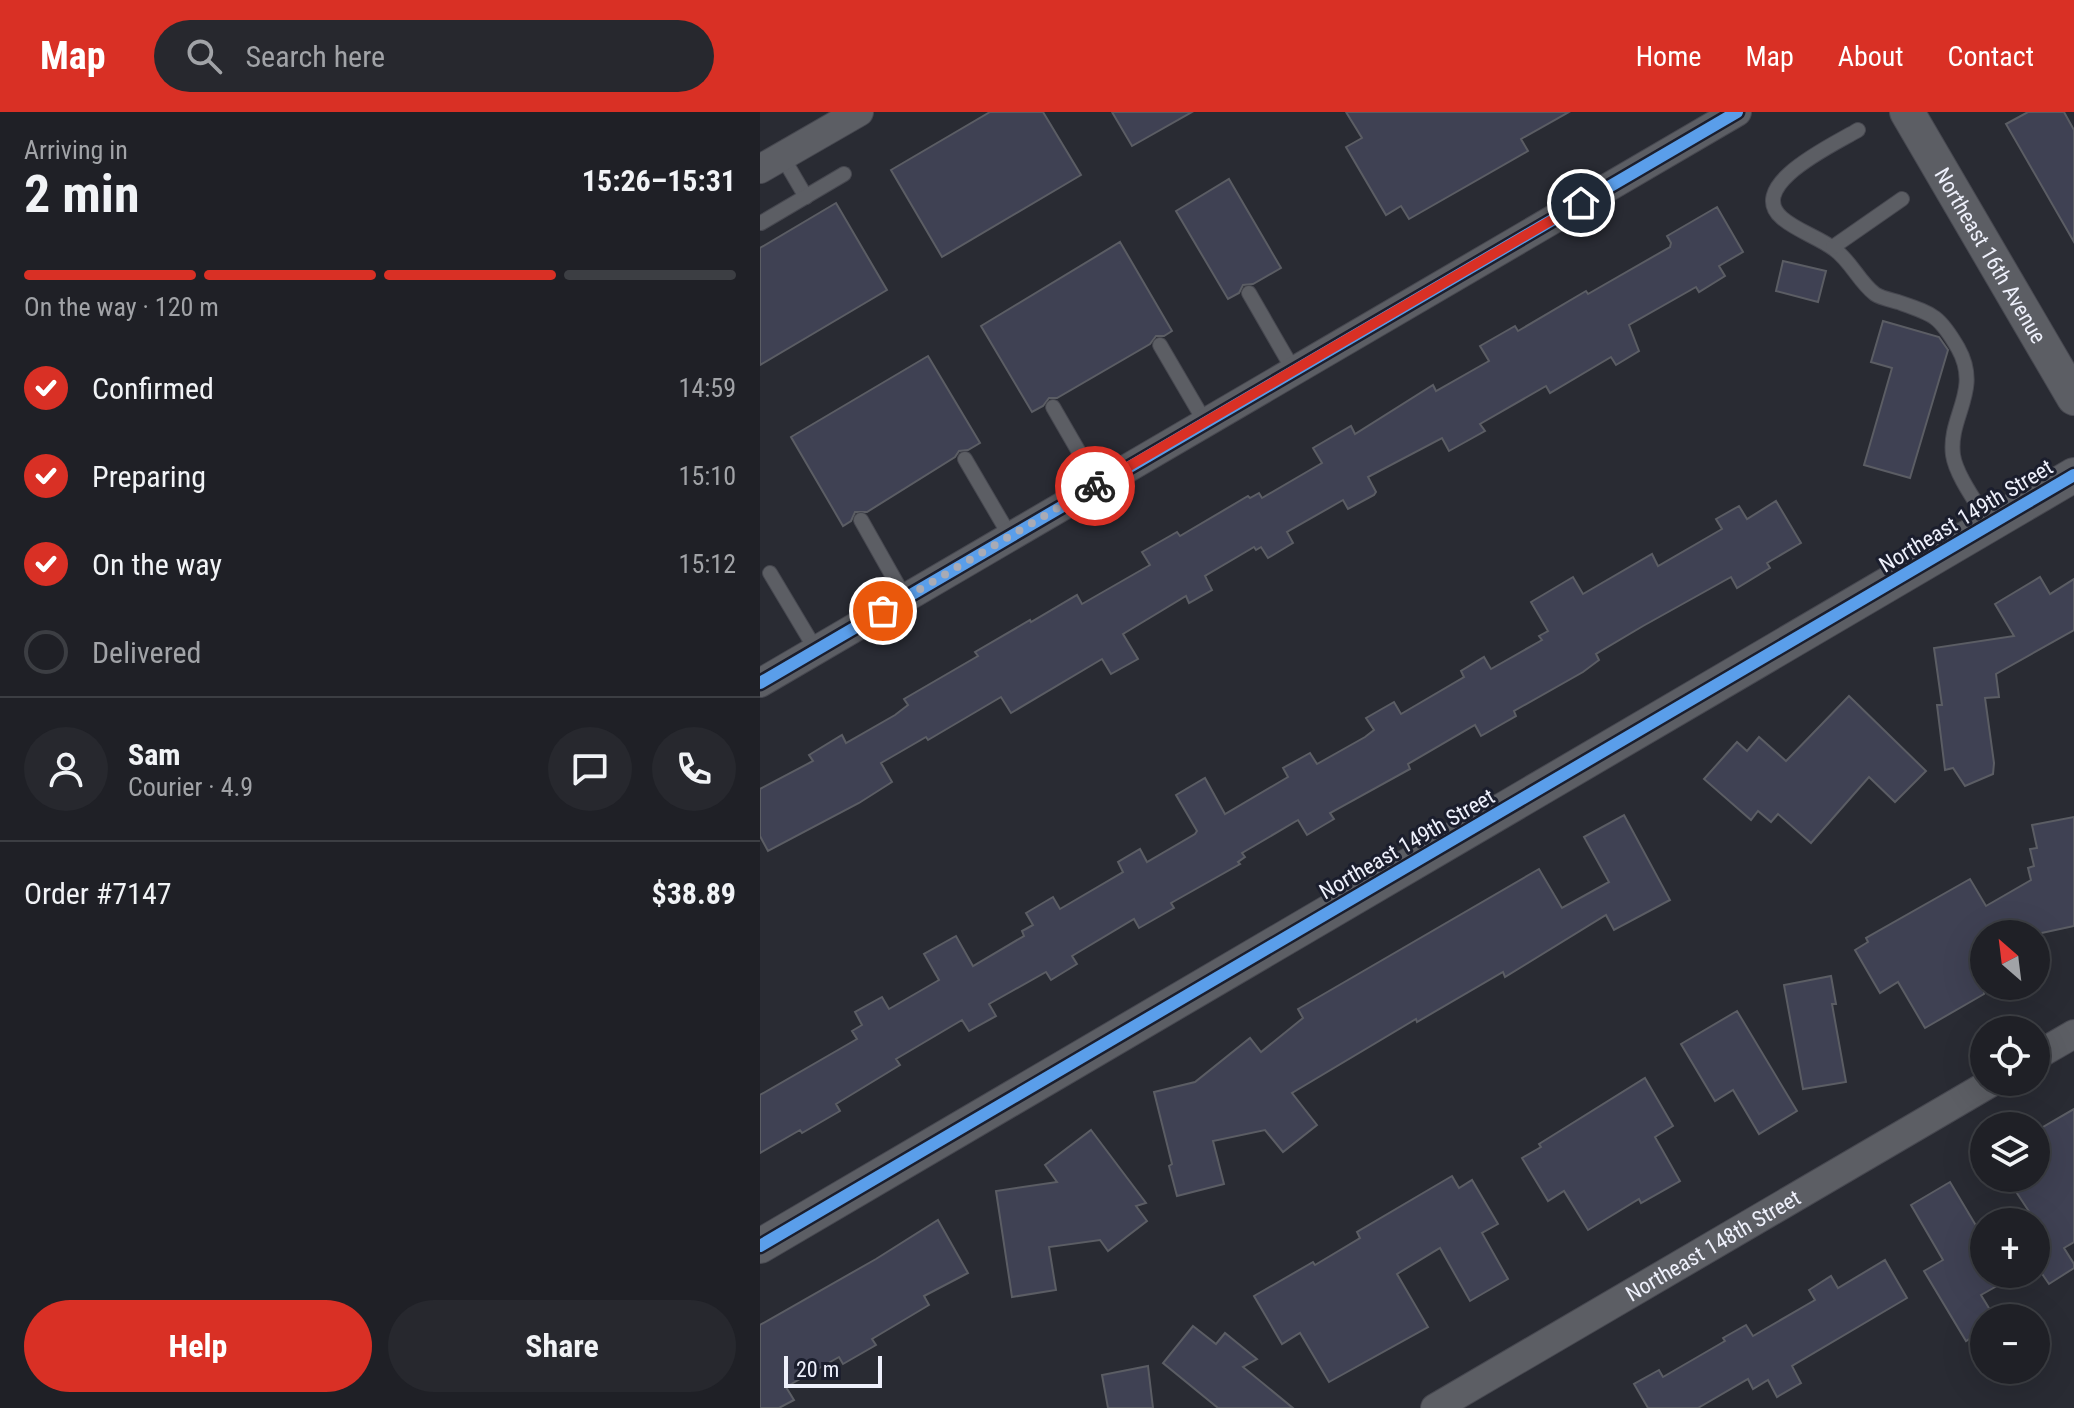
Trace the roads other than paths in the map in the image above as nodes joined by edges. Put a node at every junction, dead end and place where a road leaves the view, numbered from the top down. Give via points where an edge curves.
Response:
1 (859, 112) edge
2 (1737, 112) edge
3 (1907, 112) edge
4 (1858, 130) dead end
5 (771, 163) edge
6 (844, 174) dead end
7 (806, 197) junction
8 (1902, 199) dead end
9 (761, 223) edge
10 (1833, 247) junction
11 (1249, 293) dead end
12 (1160, 345) dead end
13 (1294, 371) junction
14 (2074, 398) edge
15 (1053, 407) dead end
16 (1205, 422) junction
17 (965, 459) dead end
18 (2074, 475) edge
19 (1098, 485) junction
20 (861, 520) dead end
21 (1990, 525) junction
22 (1010, 536) junction
23 (770, 573) dead end
24 (905, 598) junction
25 (816, 650) junction
26 (760, 683) edge
27 (2074, 1034) edge
28 (2050, 1048) edge
29 (1970, 1095) edge
30 (760, 1246) edge
31 (1435, 1408) edge

1 - 5 street
2 - 13 street
3 - 14 street, Northeast 16th Avenue
4 - 10 lane via 1785,175 1773,198 1782,218
5 - 7 lane
6 - 7 lane
7 - 9 lane
8 - 10 lane
10 - 21 lane via 1876,295 1934,315 1960,352 1968,382 1953,454
11 - 13 lane
12 - 16 lane
13 - 16 street
15 - 19 lane
16 - 19 street
17 - 22 lane
18 - 21 street, Northeast 149th Street
19 - 22 street
20 - 24 lane
21 - 30 street, Northeast 149th Street
22 - 24 street
23 - 25 lane
24 - 25 street
25 - 26 street
27 - 28 street
29 - 31 street, Northeast 148th Street

